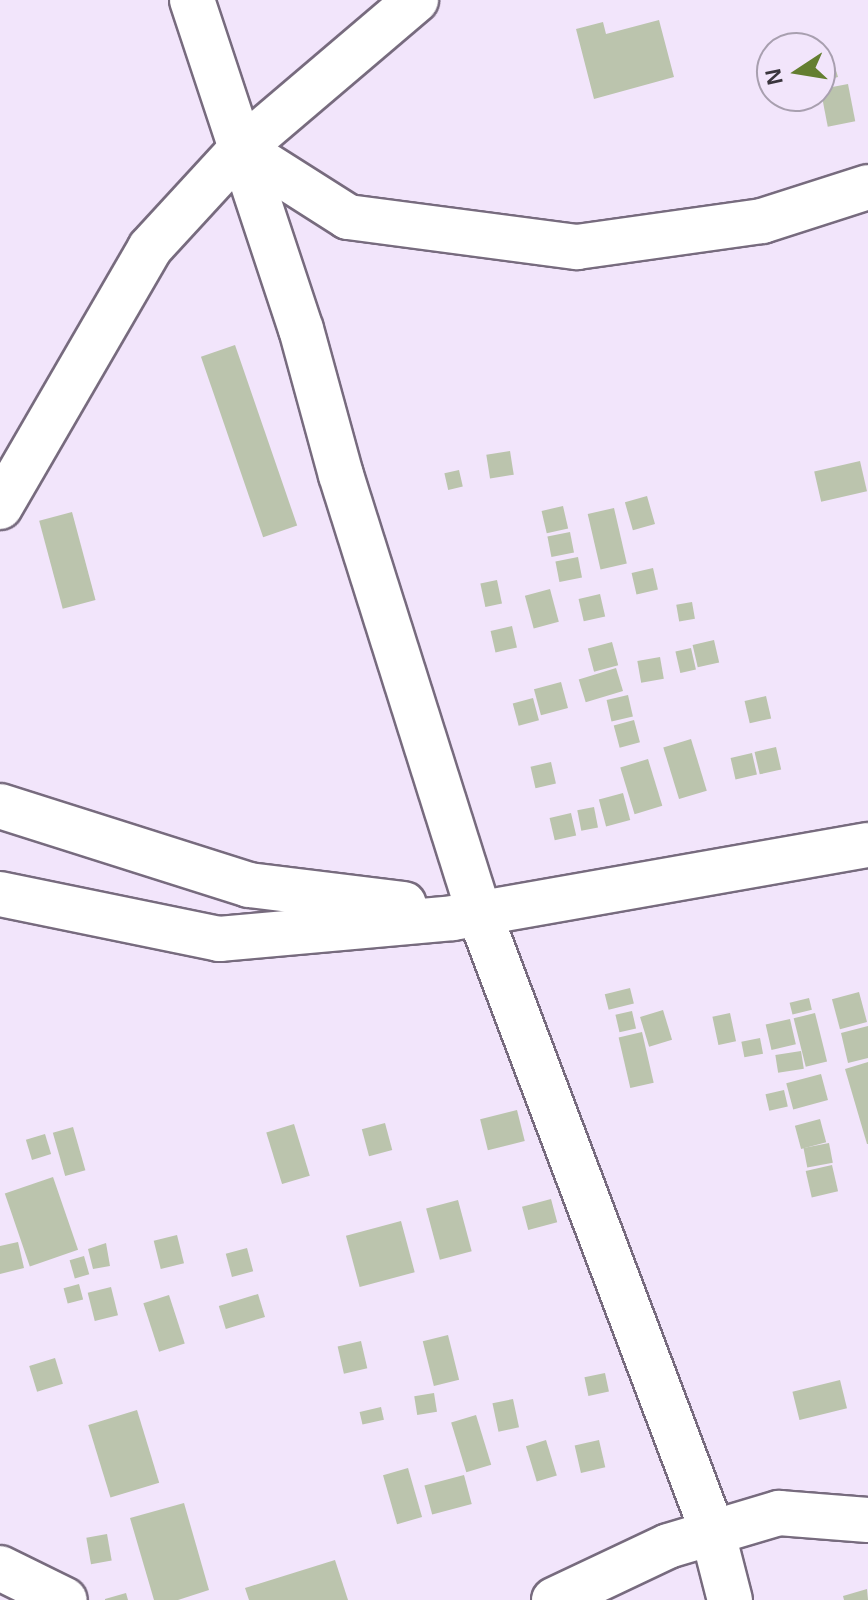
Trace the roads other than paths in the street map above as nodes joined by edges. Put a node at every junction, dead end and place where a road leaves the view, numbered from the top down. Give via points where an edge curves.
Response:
1 (192, 0) edge
2 (416, 0) edge
3 (241, 149) junction
4 (868, 187) edge
5 (0, 507) edge
6 (0, 806) edge
7 (868, 845) edge
8 (0, 894) edge
9 (479, 913) junction
10 (868, 1520) edge
11 (712, 1530) junction
12 (0, 1568) edge
13 (65, 1600) edge
14 (554, 1600) edge
15 (730, 1600) edge

1 - 3 street
2 - 3 street
3 - 4 street via 348,217 577,247 762,221
3 - 5 street via 150,248
3 - 9 street
6 - 9 street via 249,885
7 - 9 street
8 - 9 street via 219,939
9 - 11 street
10 - 11 street via 779,1513
11 - 14 street
11 - 15 street
12 - 13 street

